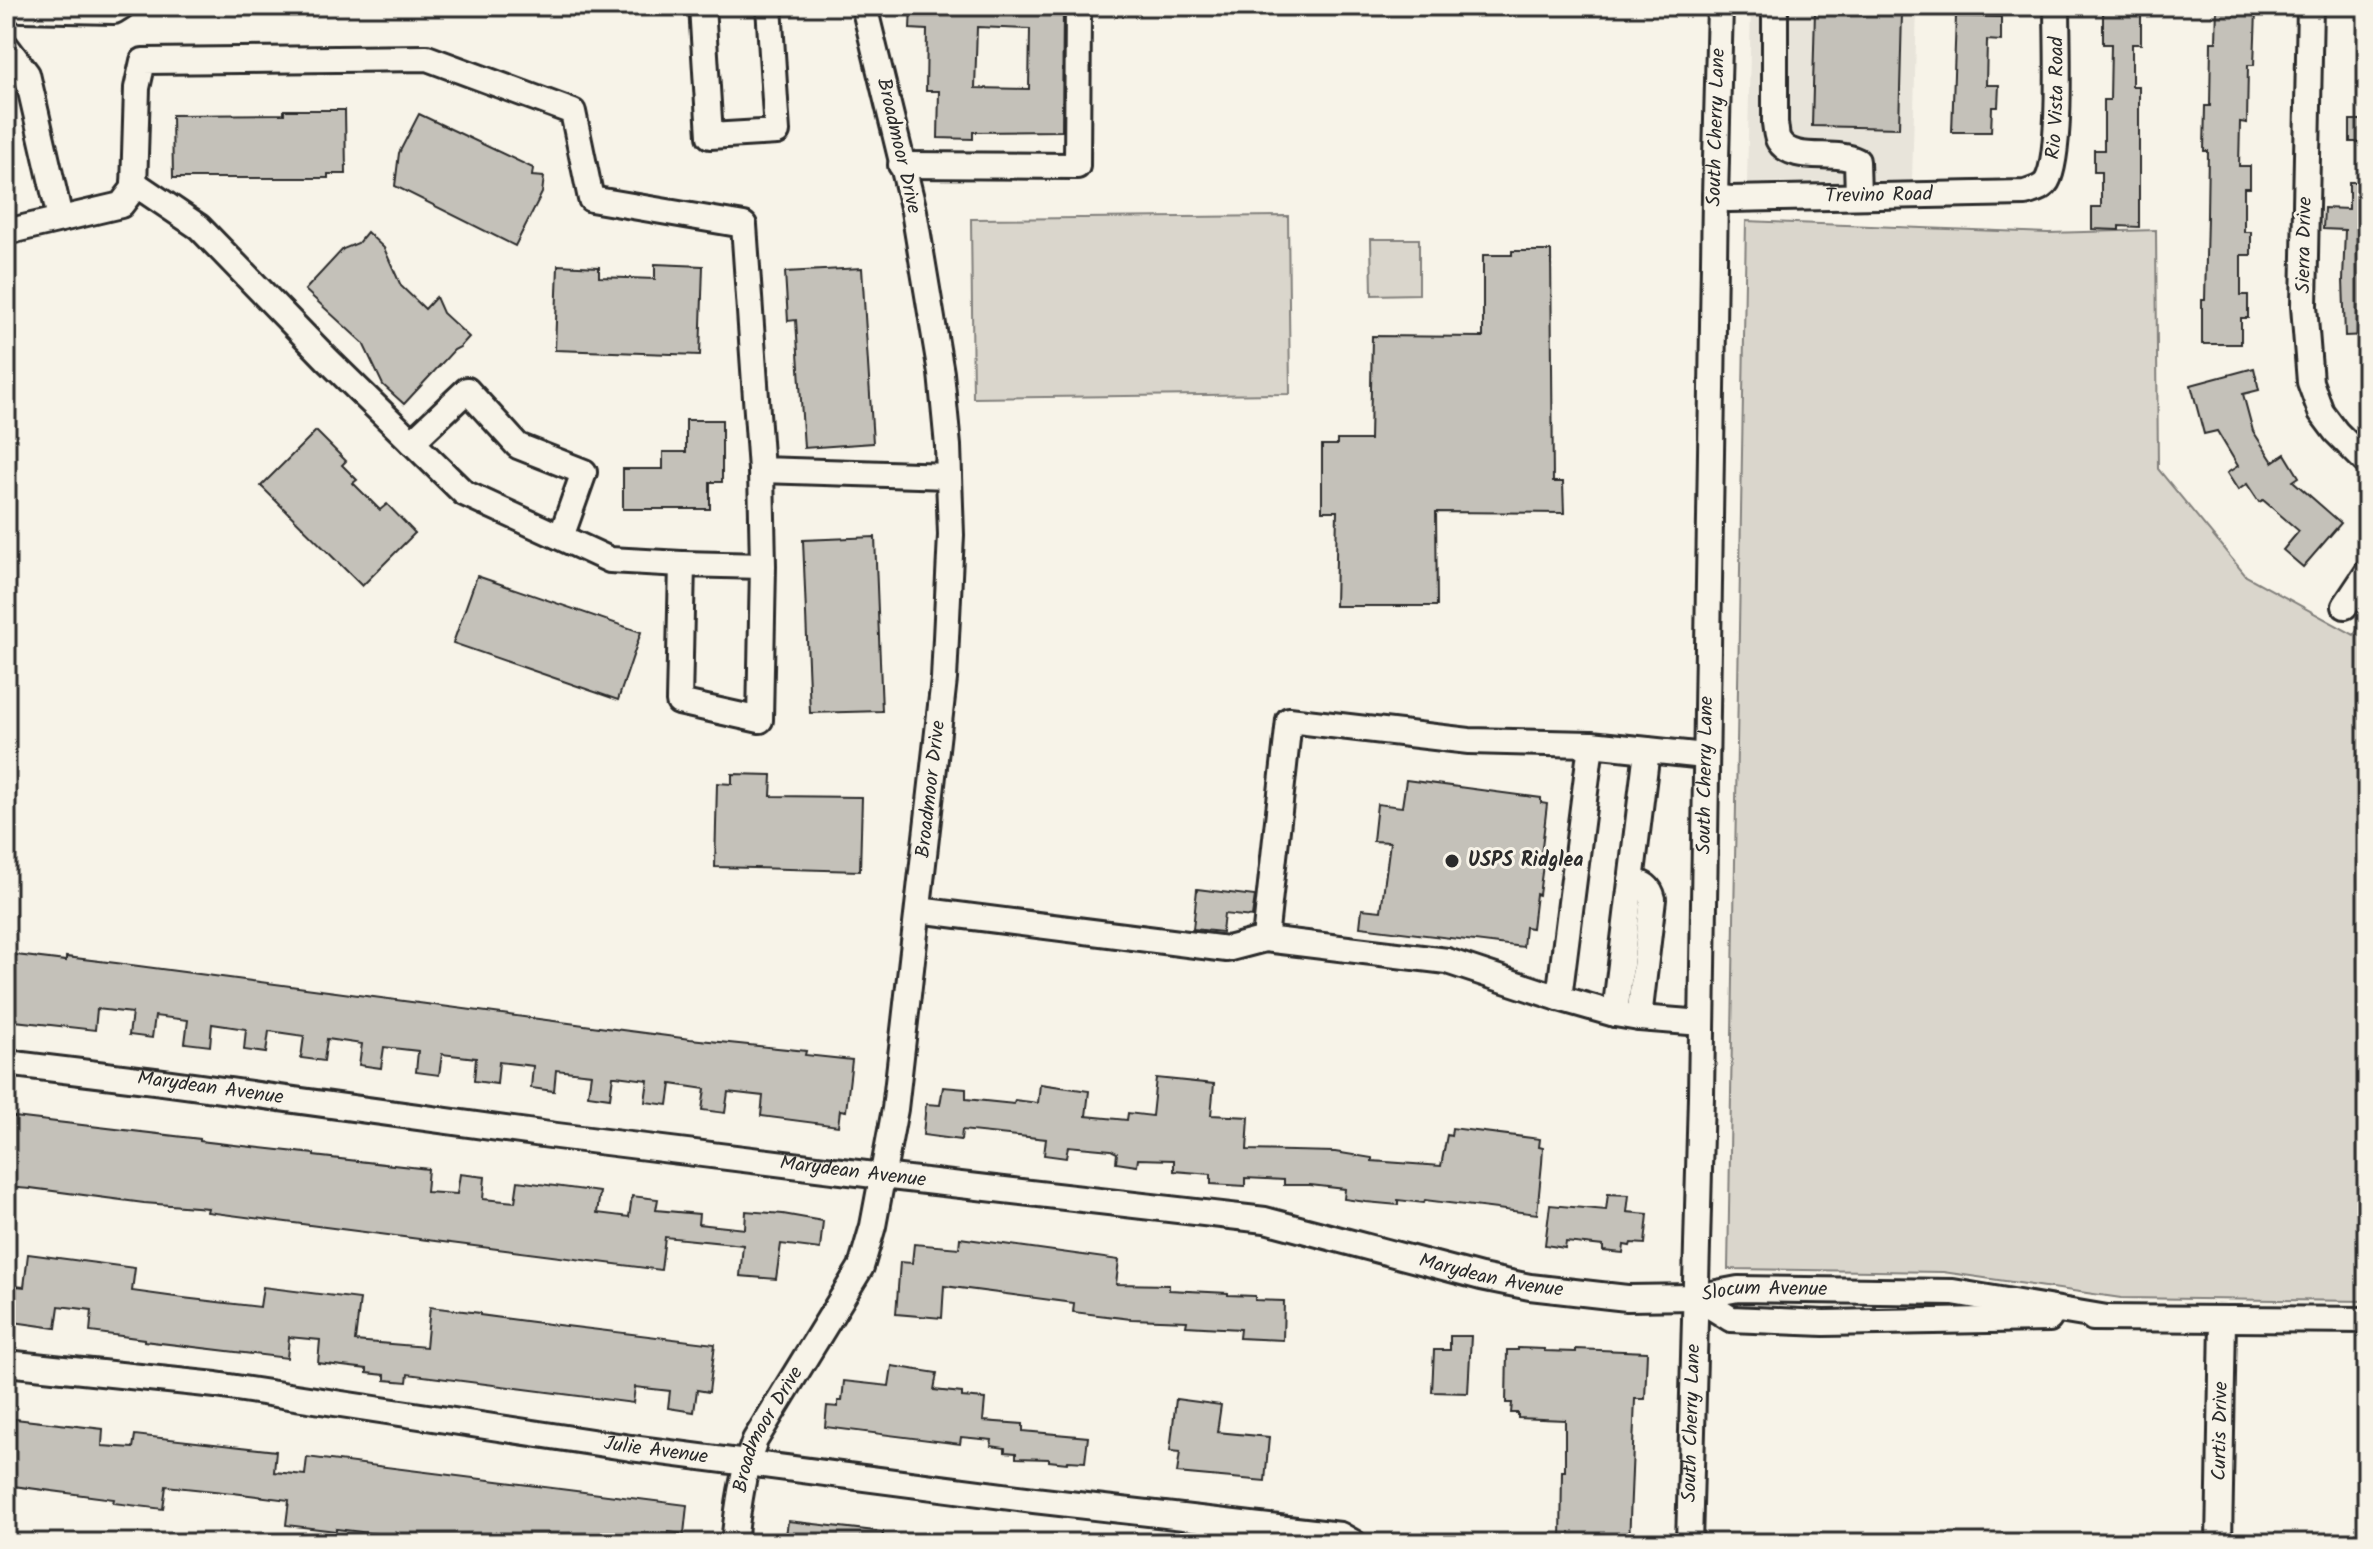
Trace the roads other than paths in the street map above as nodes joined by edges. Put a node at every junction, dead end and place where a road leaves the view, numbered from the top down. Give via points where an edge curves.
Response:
1 (13, 6) edge
2 (122, 6) edge
3 (702, 6) edge
4 (769, 6) edge
5 (864, 6) edge
6 (1078, 6) edge
7 (1720, 6) edge
8 (1775, 6) edge
9 (2057, 6) edge
10 (2310, 6) edge
11 (6, 46) edge
12 (901, 165) junction
13 (134, 183) junction
14 (2041, 187) joint
15 (1858, 196) junction
16 (1715, 197) junction
17 (60, 218) junction
18 (6, 232) edge
19 (412, 442) junction
20 (2367, 463) edge
21 (761, 470) junction
22 (949, 476) junction
23 (561, 537) junction
24 (682, 564) junction
25 (763, 566) junction
26 (2367, 573) edge
27 (2345, 606) dead end
28 (1591, 744) junction
29 (1647, 750) junction
30 (1705, 756) junction
31 (918, 910) junction
32 (1265, 939) junction
33 (1559, 998) junction
34 (1627, 1016) junction
35 (1702, 1023) junction
36 (6, 1063) edge
37 (882, 1176) junction
38 (1696, 1297) junction
39 (2223, 1320) junction
40 (2367, 1320) edge
41 (6, 1363) edge
42 (746, 1463) junction
43 (734, 1543) edge
44 (1354, 1543) edge
45 (1689, 1543) edge
46 (2219, 1543) edge

1 - 2 street via 114,11
3 - 4 street via 710,136 777,132
5 - 12 street, Broadmoor Drive
6 - 12 street via 1077,166
7 - 16 street, South Cherry Lane
8 - 15 street via 1778,141 1792,153 1857,161
9 - 14 street, Rio Vista Road via 2055,150
10 - 20 street, Sierra Drive via 2304,306 2310,382 2321,412
11 - 17 street via 27,74
12 - 22 street, Broadmoor Drive via 914,211 941,373
13 - 17 street via 121,205
13 - 19 street via 199,227
13 - 21 street via 143,61 427,58 573,112 591,199 744,225
14 - 15 street, Trevino Road via 2025,193
15 - 16 street, Trevino Road
16 - 30 street, South Cherry Lane
17 - 18 street
19 - 23 street via 464,493
19 - 23 street via 467,390 518,446 584,472
21 - 22 street
21 - 25 street
22 - 31 street, Broadmoor Drive via 944,679
23 - 24 street via 610,560
24 - 25 street
24 - 25 street via 679,702 760,720
26 - 27 street
28 - 29 street
28 - 32 street via 1469,741 1289,720
28 - 33 street
29 - 30 street
29 - 34 street via 1631,880 1651,890 1653,899
30 - 35 street, South Cherry Lane
31 - 32 street via 1227,949
31 - 37 street, Broadmoor Drive
32 - 33 street via 1447,961
33 - 34 street
34 - 35 street
35 - 38 street, South Cherry Lane
36 - 37 street, Marydean Avenue
37 - 38 street, Marydean Avenue via 1265,1220 1530,1287 1627,1298
37 - 42 street, Broadmoor Drive via 861,1267
38 - 39 street, Slocum Avenue via 1731,1319
38 - 45 street, South Cherry Lane
39 - 40 street, Slocum Avenue
39 - 46 street, Curtis Drive
41 - 42 street, Julie Avenue via 216,1385
42 - 43 street, Broadmoor Drive
42 - 44 street, Julie Avenue via 1340,1535

